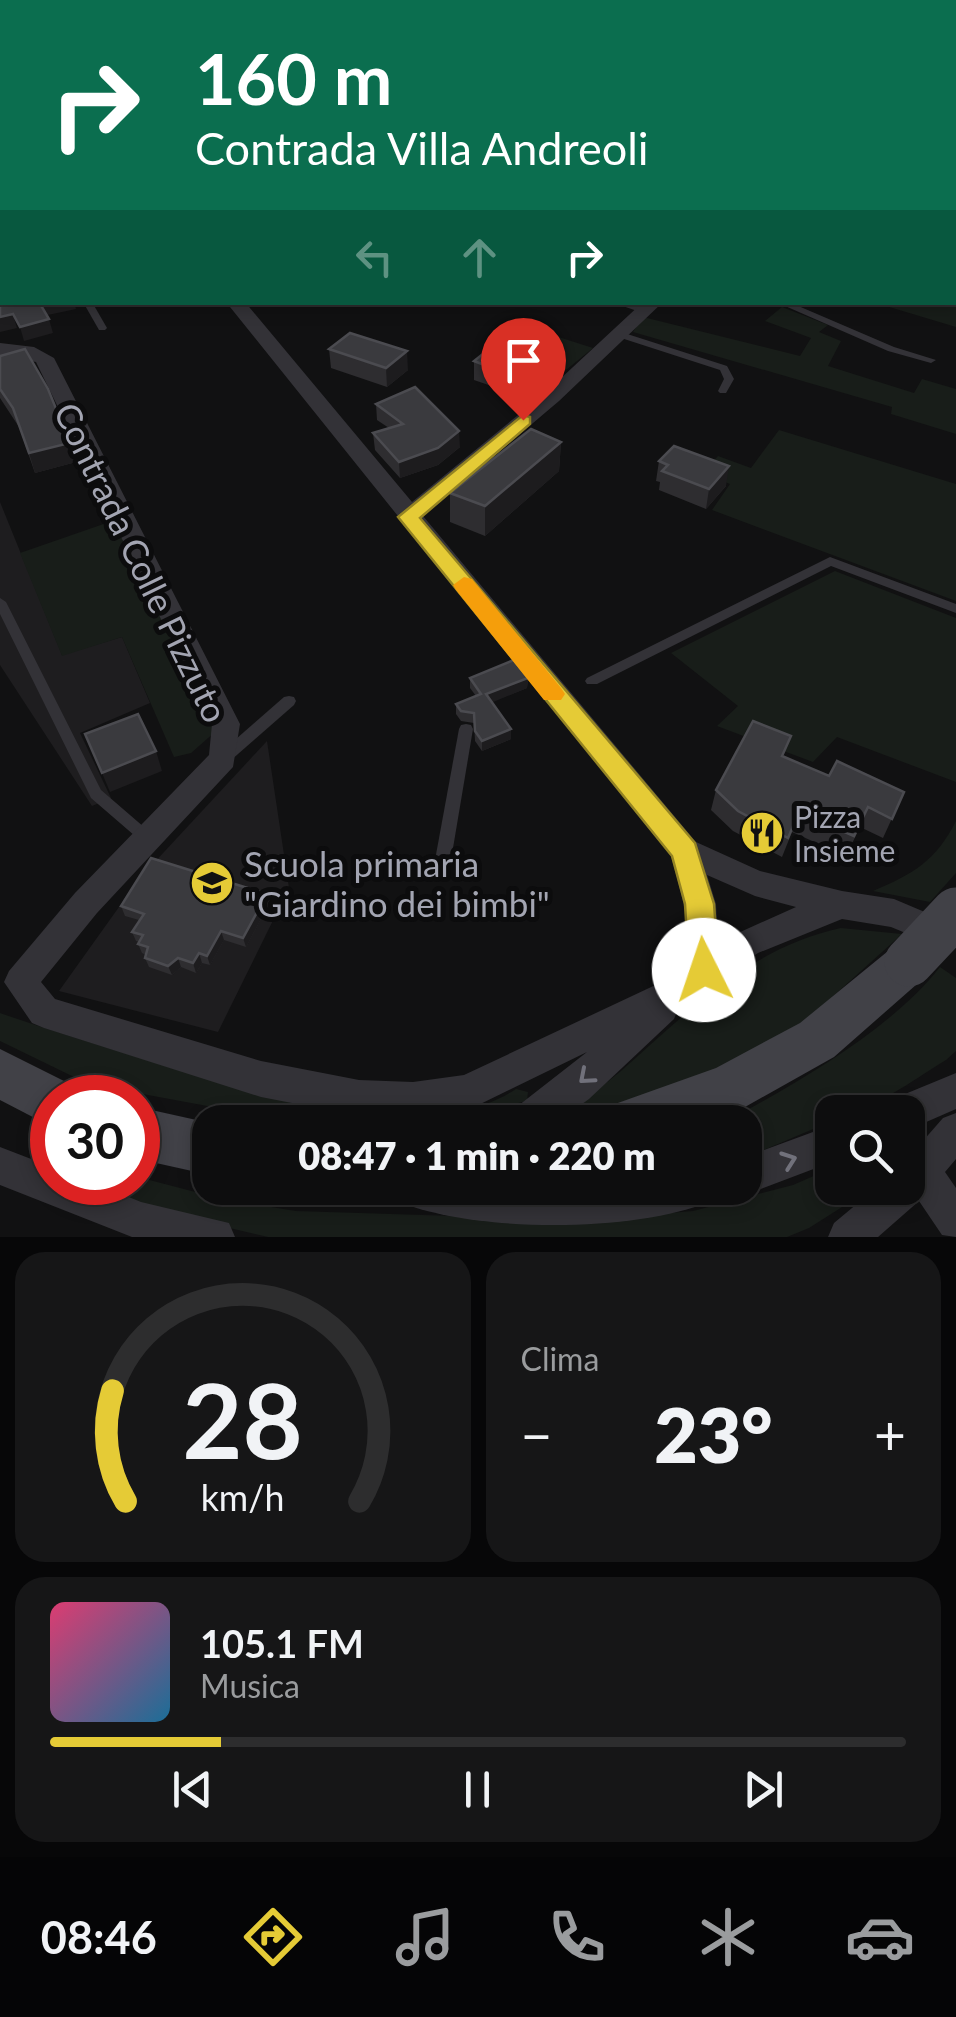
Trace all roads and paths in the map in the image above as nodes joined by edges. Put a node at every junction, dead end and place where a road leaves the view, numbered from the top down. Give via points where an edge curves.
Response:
1 (89, 305) edge
2 (237, 305) edge
3 (787, 305) edge
4 (650, 307) edge
5 (102, 328) dead end
6 (621, 335) junction
7 (0, 349) edge
8 (931, 360) dead end
9 (723, 391) dead end
10 (408, 517) junction
11 (0, 602) edge
12 (956, 609) edge
13 (592, 682) dead end
14 (288, 702) dead end
15 (466, 729) dead end
16 (223, 759) junction
17 (147, 838) junction
18 (685, 851) junction
19 (443, 860) dead end
20 (842, 905) junction
21 (956, 912) edge
22 (956, 940) edge
23 (694, 979) junction
24 (0, 1074) edge
25 (30, 1090) edge
26 (956, 1091) edge
27 (925, 1104) edge
28 (550, 1105) edge
29 (681, 1105) edge
30 (956, 1131) edge
31 (160, 1138) edge
32 (192, 1145) edge
33 (815, 1150) edge
34 (0, 1166) edge
35 (925, 1167) edge
36 (762, 1170) edge
37 (925, 1194) edge
38 (502, 1205) edge
39 (527, 1205) edge
40 (885, 1205) edge
41 (956, 1221) edge
42 (215, 1237) edge
43 (848, 1237) edge

1 - 5 lane
2 - 10 street
3 - 8 lane
4 - 6 street
6 - 9 lane via 724,368 730,379
6 - 10 street
7 - 16 street, Contrada Colle Pizzuto via 44,358 226,724
10 - 18 street
11 - 17 lane via 96,794
12 - 13 lane via 830,561
14 - 16 lane
15 - 19 lane
16 - 17 street, Contrada Colle Pizzuto
17 - 23 street, Contrada Colle Pizzuto via 21,982 44,1012 262,1079 359,1098 466,1093
18 - 20 street via 755,883
18 - 23 street via 700,904
20 - 22 street via 894,913
20 - 23 street via 784,925
21 - 29 main road, bridge via 909,962 816,1040 727,1089
23 -> 28 street
24 - 25 main road
26 - 27 street
30 - 35 street
31 - 32 main road
36 -> 33 street
34 - 42 street via 141,1222
37 - 41 street
38 - 39 street
40 - 43 street

